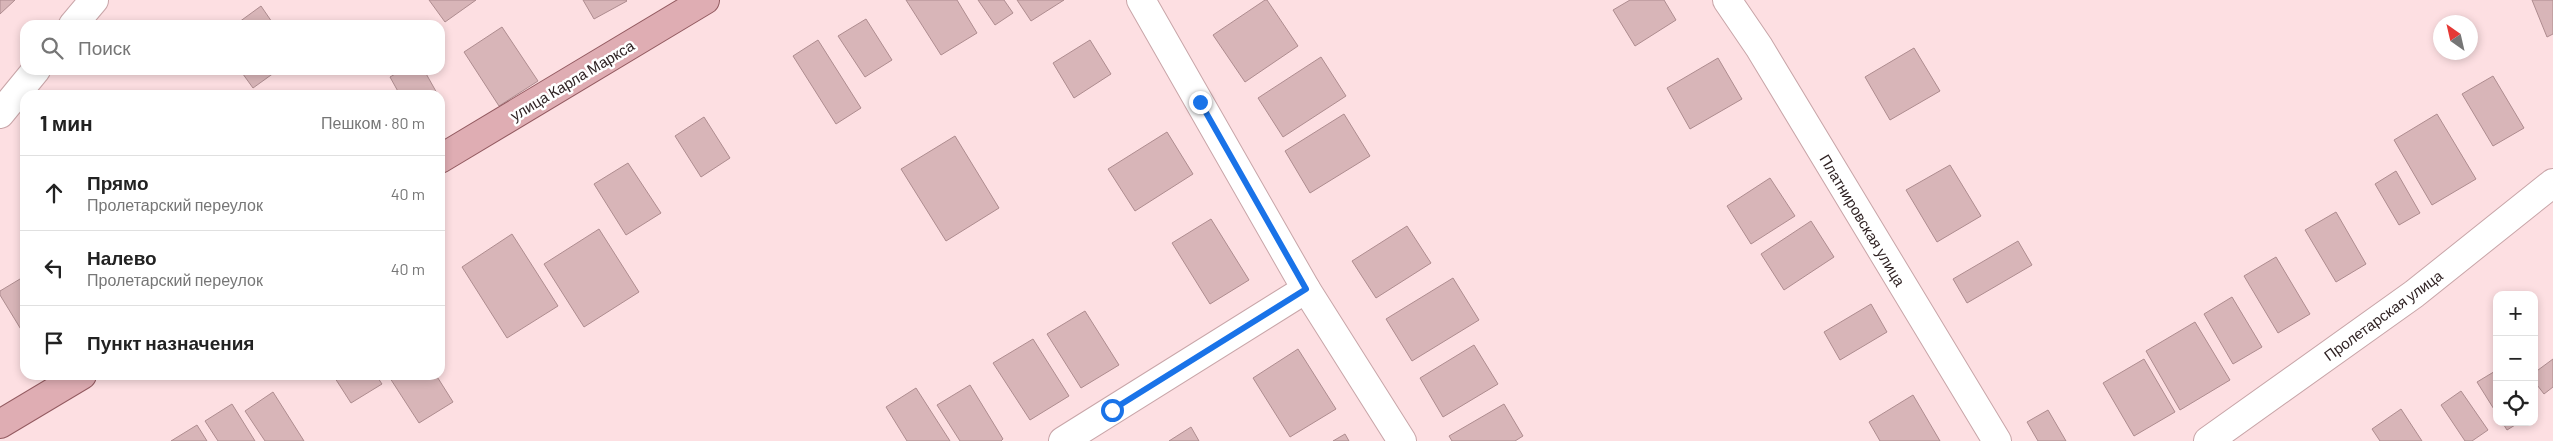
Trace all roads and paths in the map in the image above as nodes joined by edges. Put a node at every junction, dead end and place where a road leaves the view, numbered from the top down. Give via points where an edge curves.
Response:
1 (94, 0) edge
2 (704, 0) edge
3 (1142, 0) edge
4 (1727, 0) edge
5 (77, 20) edge
6 (32, 75) edge
7 (0, 114) edge
8 (445, 156) edge
9 (2553, 183) edge
10 (1306, 289) junction
11 (74, 380) edge
12 (0, 424) edge
13 (1063, 441) edge
14 (1402, 441) edge
15 (1997, 441) edge
16 (2208, 441) edge

1 - 5 street
2 - 8 main road, улица Карла Маркса
3 - 10 street
4 - 15 street, Платнировская улица via 1759,47
6 - 7 street
9 - 16 street, Пролетарская улица via 2414,294
10 - 13 street
10 - 14 street
11 - 12 main road

